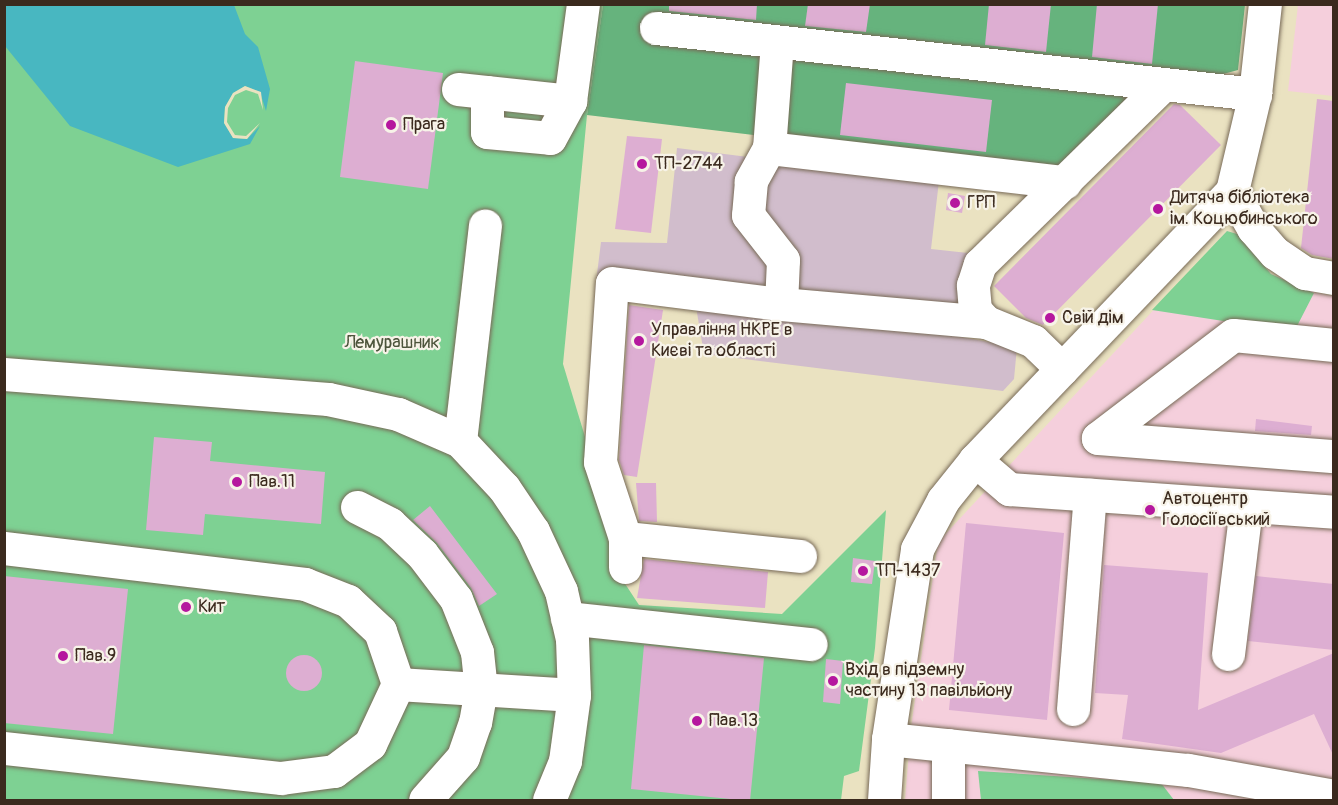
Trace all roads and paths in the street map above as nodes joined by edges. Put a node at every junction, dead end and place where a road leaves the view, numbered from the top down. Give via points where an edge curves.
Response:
1 (583, 4) edge
2 (1265, 4) edge
3 (656, 28) dead end
4 (777, 42) junction
5 (1162, 86) junction
6 (472, 90) dead end
7 (1255, 93) junction
8 (769, 148) junction
9 (1065, 182) junction
10 (1232, 190) junction
11 (485, 225) dead end
12 (1334, 278) edge
13 (781, 304) junction
14 (986, 322) junction
15 (1334, 345) edge
16 (1062, 369) junction
17 (4, 374) edge
18 (460, 441) junction
19 (1334, 456) edge
20 (975, 460) junction
21 (1090, 495) junction
22 (357, 507) dead end
23 (1245, 507) junction
24 (1334, 512) edge
25 (4, 548) edge
26 (788, 563) dead end
27 (567, 618) junction
28 (811, 644) dead end
29 (1228, 654) dead end
30 (398, 684) junction
31 (481, 689) junction
32 (574, 695) junction
33 (1073, 709) dead end
34 (888, 739) junction
35 (948, 745) junction
36 (4, 748) edge
37 (1334, 796) edge
38 (425, 801) edge
39 (549, 801) edge
40 (884, 801) edge
41 (948, 801) edge

1 - 6 street via 570,101 550,138 488,132
2 - 7 street
3 - 4 street
4 - 5 street
4 - 8 street
5 - 7 street
5 - 9 street
7 - 10 street
8 - 9 street
8 - 13 street via 751,181 748,215 783,260
9 - 14 street via 980,264 973,285 975,310
10 - 12 street via 1253,228 1275,253 1305,273
10 - 16 street
11 - 18 street
13 - 14 street
13 - 26 street via 612,283 600,462 625,553
14 - 16 street via 1033,341
15 - 19 street via 1233,335 1098,438
16 - 20 street
17 - 18 street via 328,399 398,414
18 - 27 street via 504,488 532,531 561,591
20 - 21 street via 1009,489
20 - 34 street via 943,500 917,549
21 - 23 street
21 - 33 street
22 - 31 street via 396,529 423,554 456,599 477,652
23 - 24 street
23 - 29 street
25 - 30 street via 305,584 348,601 380,631
27 - 28 street
27 - 32 street
30 - 31 street
30 - 36 street via 370,744 334,771 281,778
31 - 32 street
31 - 38 street via 476,722 463,757
32 - 39 street via 565,761
34 - 35 street
34 - 40 street
35 - 37 street via 1188,770
35 - 41 street

